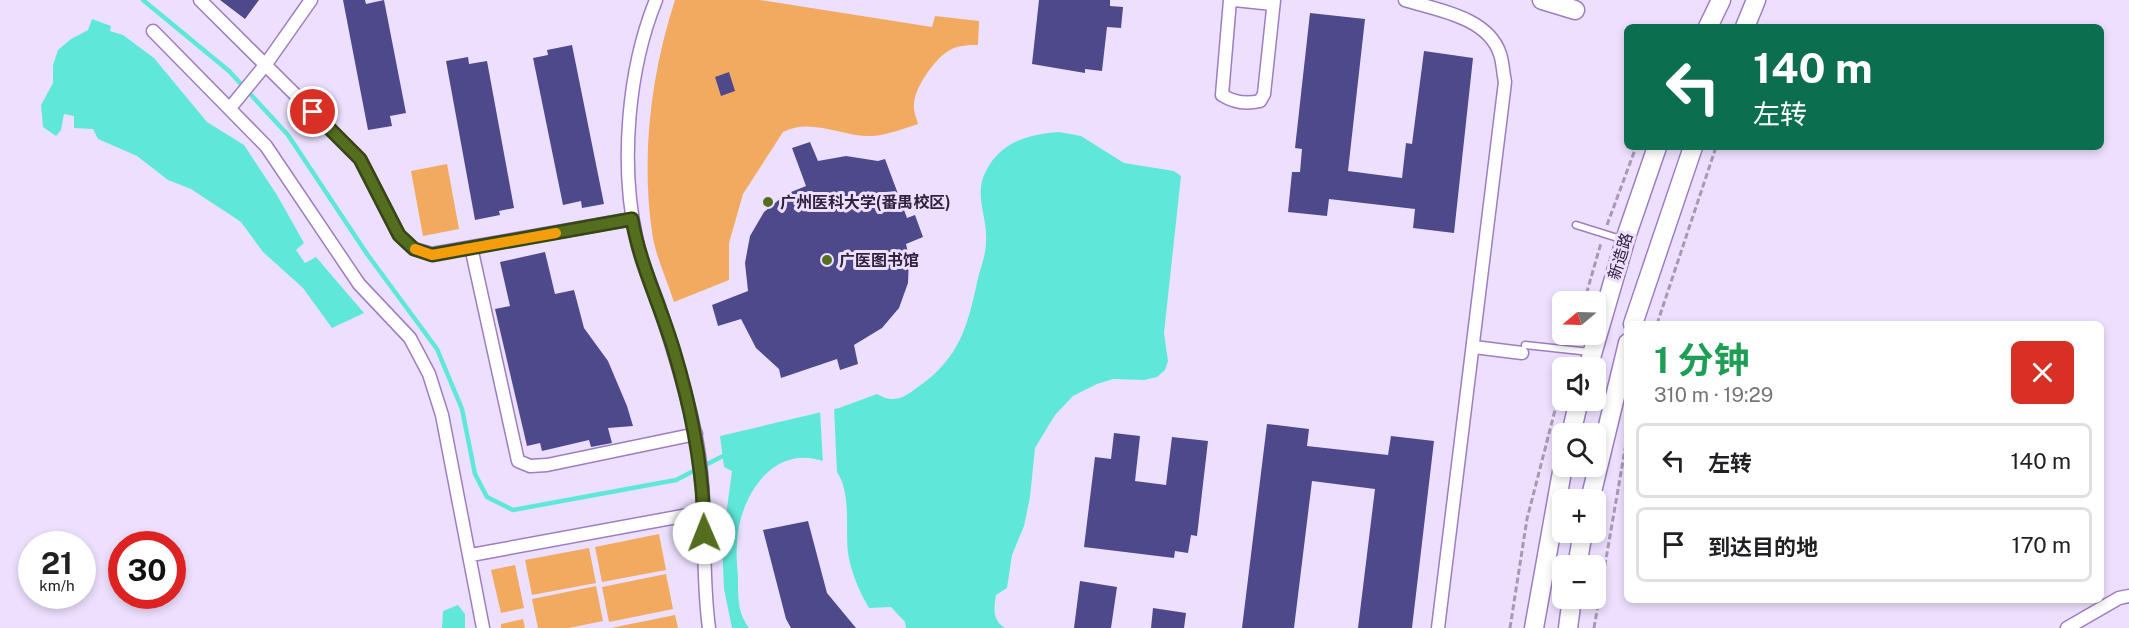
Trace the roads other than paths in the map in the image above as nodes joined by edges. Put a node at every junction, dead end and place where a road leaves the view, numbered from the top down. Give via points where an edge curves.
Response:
1 (200, 0) edge
2 (311, 0) edge
3 (656, 0) edge
4 (1232, 0) edge
5 (1406, 0) edge
6 (1542, 0) edge
7 (1721, 0) edge
8 (1756, 0) edge
9 (1274, 2) edge
10 (1575, 5) edge
11 (1709, 24) edge
12 (1746, 24) edge
13 (153, 31) dead end
14 (266, 64) junction
15 (230, 108) junction
16 (1657, 150) edge
17 (1692, 150) edge
18 (632, 219) junction
19 (1576, 225) dead end
20 (1625, 240) junction
21 (471, 248) junction
22 (1634, 321) edge
23 (1474, 346) junction
24 (1523, 349) joint
25 (1572, 357) edge
26 (1591, 357) edge
27 (1624, 360) edge
28 (696, 434) junction
29 (1561, 477) edge
30 (1593, 489) edge
31 (704, 506) junction
32 (471, 555) junction
33 (2129, 596) edge
34 (1571, 609) edge
35 (483, 628) edge
36 (709, 628) edge
37 (1438, 628) edge
38 (1534, 628) edge
39 (1568, 628) edge
40 (2067, 628) edge

1 - 14 street
2 - 14 street
3 - 18 street via 641,36 629,108
4 - 9 street
4 - 9 street via 1222,95 1251,103 1260,101 1264,94
5 - 23 street via 1456,15 1482,29 1499,52 1505,82
6 - 10 main road
7 - 11 main road
8 - 12 main road
13 - 15 street
14 - 15 street
14 - 21 street via 360,159 399,235 414,249 432,255
15 - 32 street via 266,146 359,284 415,347 429,374 442,415
16 - 20 main road, 新造路
17 - 22 main road, 新造路
18 - 21 street
18 - 28 street via 675,352
19 - 20 lane
20 - 26 main road, 新造路
21 - 28 street via 518,461 530,466 547,465
23 - 24 street
23 - 37 street
24 - 25 lane
27 - 30 main road
28 - 31 street
29 - 38 main road
31 - 32 street
31 - 36 street
32 - 35 street
33 - 40 street
34 - 39 main road

